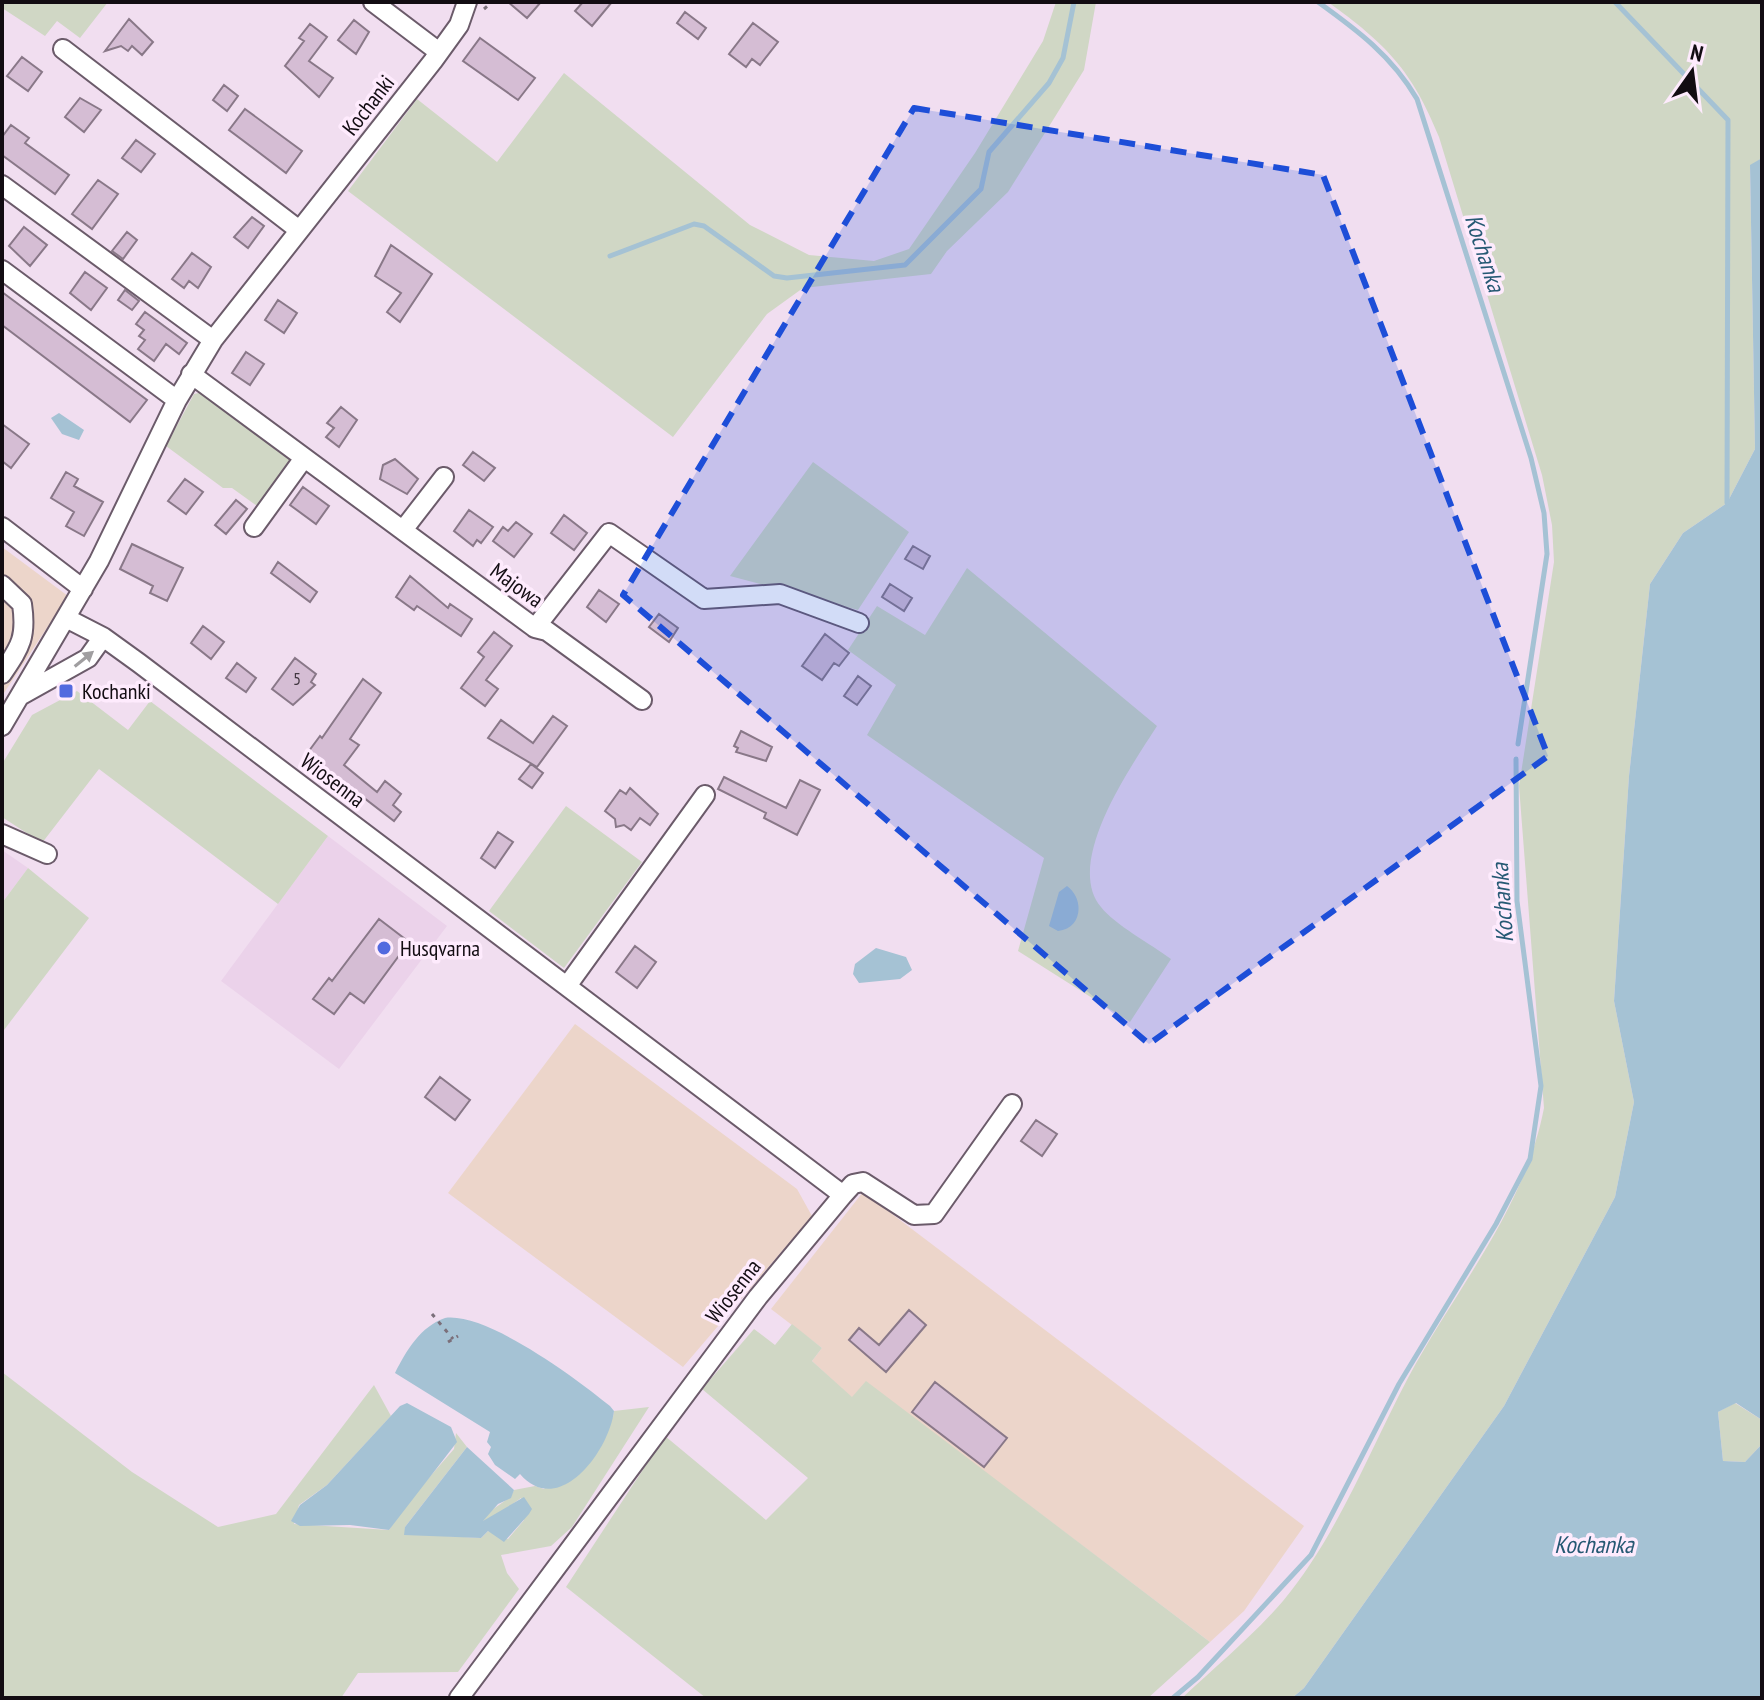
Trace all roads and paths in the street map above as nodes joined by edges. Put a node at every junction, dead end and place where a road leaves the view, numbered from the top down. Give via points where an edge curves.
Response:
1 (373, 2) edge
2 (492, 2) edge
3 (472, 7) edge
4 (63, 49) dead end
5 (439, 52) junction
6 (2, 185) edge
7 (299, 230) junction
8 (2, 270) edge
9 (213, 340) junction
10 (191, 374) junction
11 (177, 400) junction
12 (304, 458) junction
13 (444, 477) dead end
14 (2, 527) edge
15 (254, 527) dead end
16 (403, 530) junction
17 (2, 585) edge
18 (83, 589) junction
19 (66, 618) junction
20 (859, 623) dead end
21 (535, 628) junction
22 (103, 637) junction
23 (2, 674) edge
24 (20, 696) junction
25 (642, 700) dead end
26 (2, 726) edge
27 (705, 795) dead end
28 (2, 834) edge
29 (47, 854) dead end
30 (567, 986) junction
31 (1012, 1104) dead end
32 (843, 1195) junction
33 (432, 1314) dead end
34 (458, 1336) dead end
35 (453, 1339) junction
36 (448, 1342) dead end
37 (459, 1698) edge

1 - 5 street
2 - 3 path
3 - 5 street, Kochanki
4 - 7 street
5 - 7 street, Kochanki
6 - 9 street
7 - 9 street, Kochanki
8 - 11 street
9 - 10 street, Kochanki
10 - 11 street, Kochanki
10 - 12 street, Majowa
11 - 18 street, Kochanki
12 - 15 street
12 - 16 street, Majowa
13 - 16 street
14 - 18 street
16 - 21 street, Majowa
17 - 23 street via 22,604 24,630 22,645
18 - 19 street, Kochanki
19 - 22 street, Wiosenna
19 - 24 street, Kochanki
20 - 21 street, Majowa via 780,594 704,599 609,533
21 - 25 street via 547,631
24 -> 22 street via 88,658
22 - 30 street, Wiosenna
24 - 26 street, Kochanki
27 - 30 street
28 - 29 street
30 - 32 street, Wiosenna
31 - 32 street via 934,1214 914,1215 863,1182
32 - 37 street, Wiosenna via 758,1297
33 - 35 path
34 - 35 path
35 - 36 path

